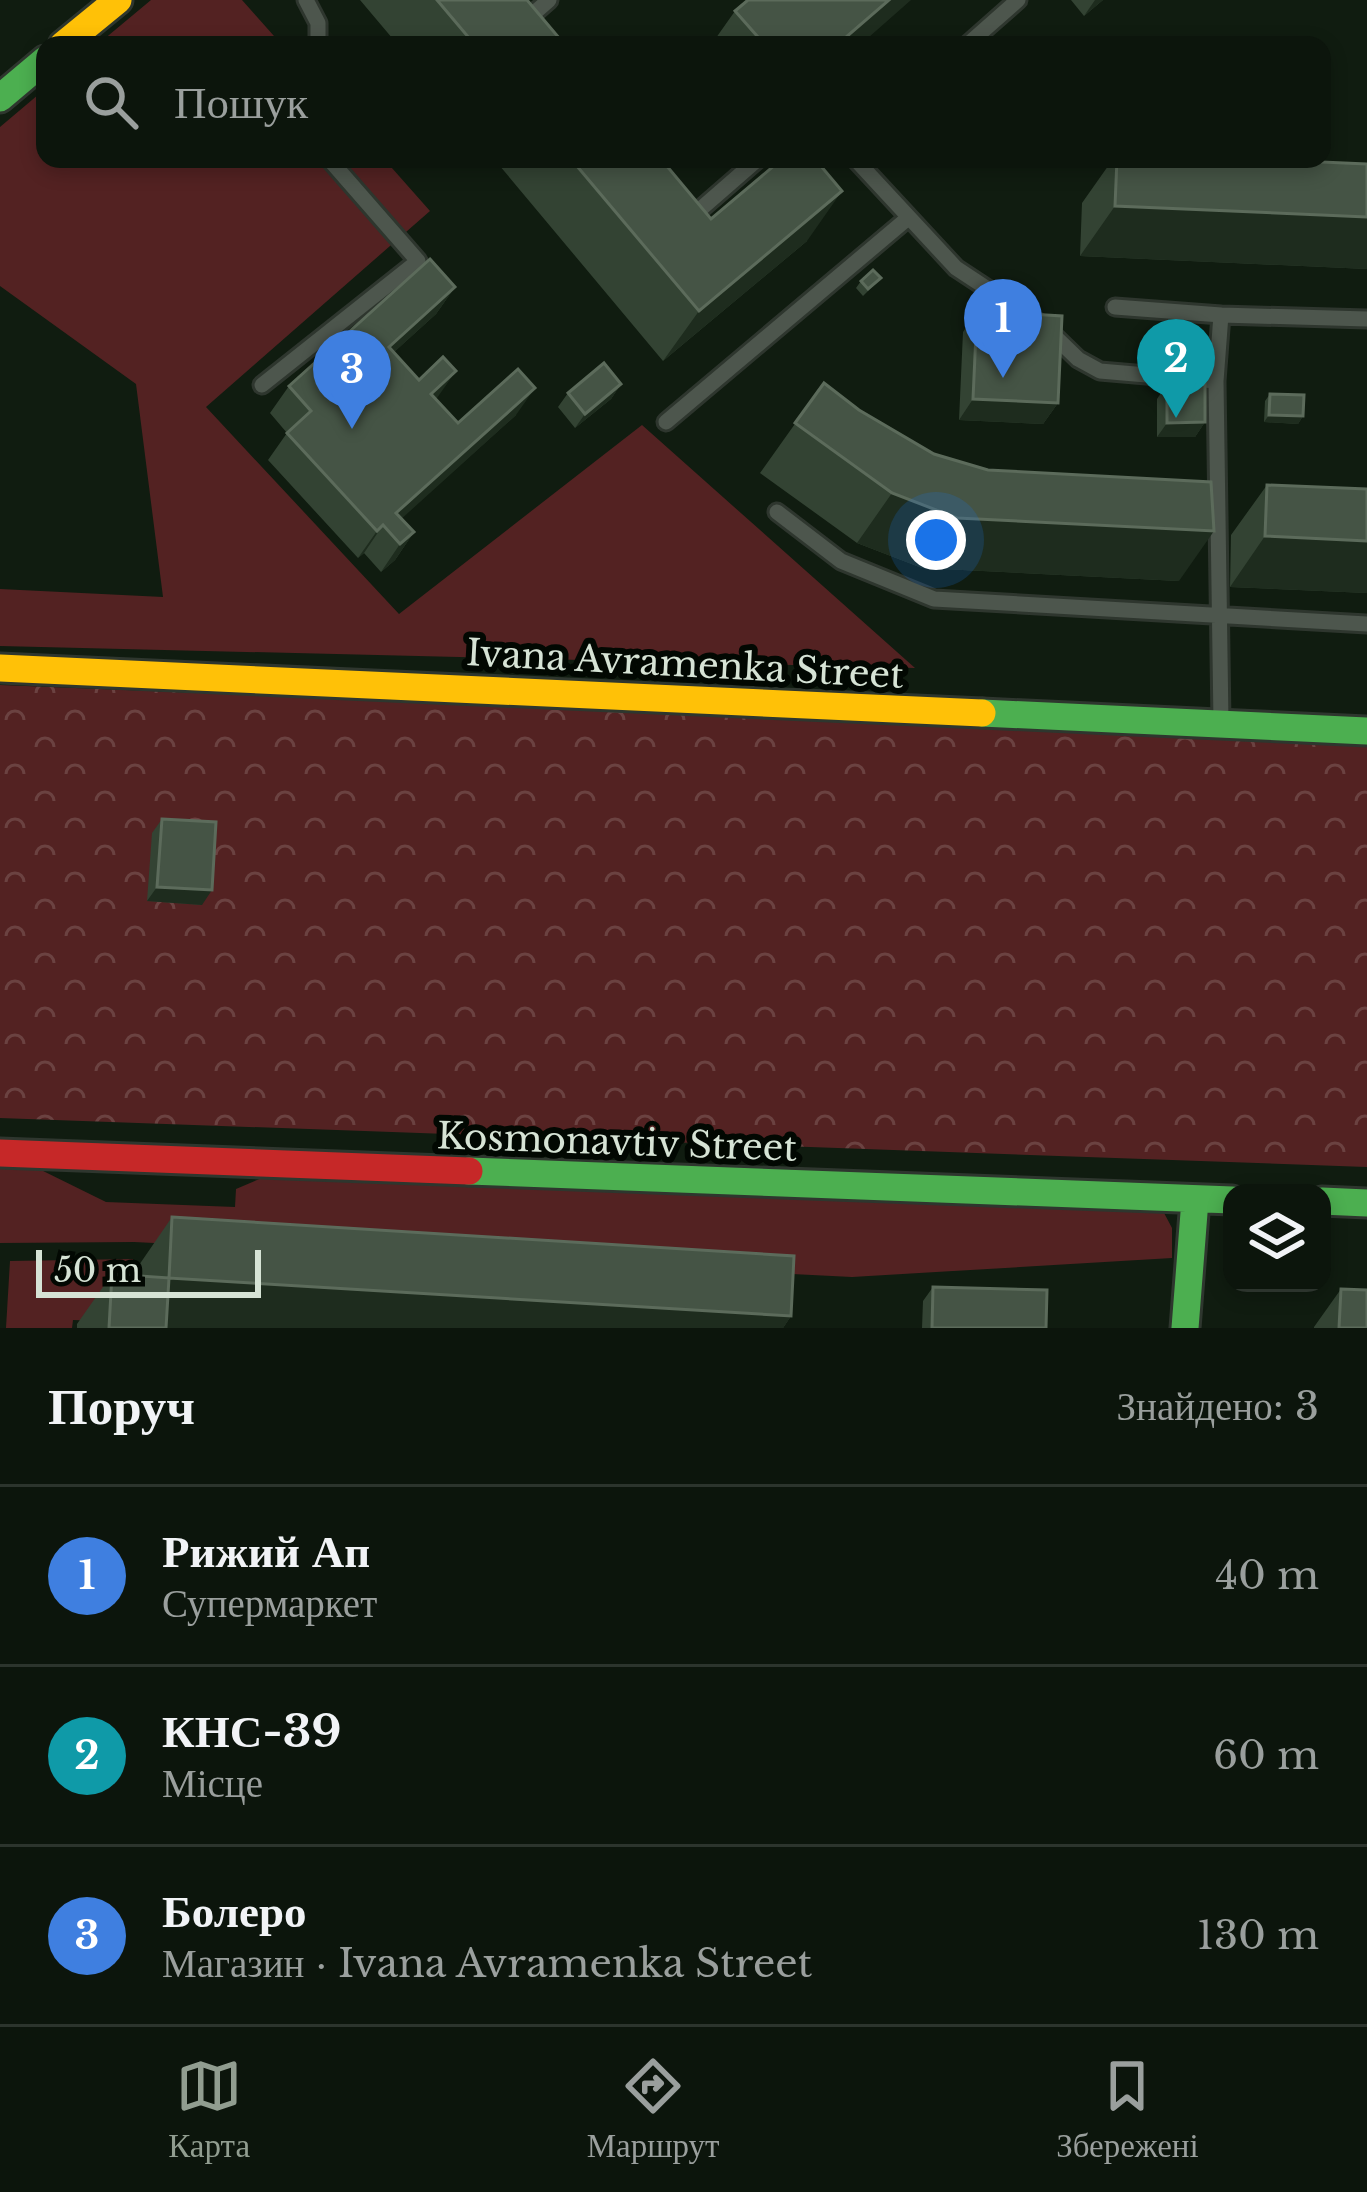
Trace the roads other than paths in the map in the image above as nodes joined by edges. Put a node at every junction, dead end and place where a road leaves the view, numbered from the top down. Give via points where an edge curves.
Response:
1 (118, 0) edge
2 (306, 0) edge
3 (549, 0) edge
4 (1018, 0) edge
5 (533, 14) edge
6 (75, 36) edge
7 (318, 36) edge
8 (977, 36) edge
9 (36, 68) edge
10 (0, 98) edge
11 (337, 168) edge
12 (748, 168) edge
13 (863, 168) edge
14 (908, 218) junction
15 (687, 220) edge
16 (1115, 307) dead end
17 (1221, 315) junction
18 (1367, 319) edge
19 (1216, 381) junction
20 (262, 386) dead end
21 (666, 422) dead end
22 (777, 512) dead end
23 (1222, 618) junction
24 (1367, 623) edge
25 (0, 668) edge
26 (1221, 725) junction
27 (1367, 731) edge
28 (0, 1153) edge
29 (1196, 1200) junction
30 (1223, 1200) edge
31 (1331, 1202) edge
32 (1367, 1204) edge
33 (1185, 1328) edge

1 - 6 street
2 - 7 lane
3 - 5 lane
4 - 8 lane
9 - 10 street
11 - 20 lane via 418,261
12 - 15 lane
13 - 14 lane
14 - 19 lane via 956,268 1100,371
14 - 21 lane
16 - 17 lane
17 - 18 lane
17 - 19 lane
19 - 23 lane
22 - 23 lane via 841,561 934,599
23 - 24 lane
23 - 26 lane
25 - 26 street, Ivana Avramenka Street
26 - 27 street, Ivana Avramenka Street
28 - 29 street, Kosmonavtiv Street
29 - 30 street, Kosmonavtiv Street
29 - 33 street
31 - 32 street

